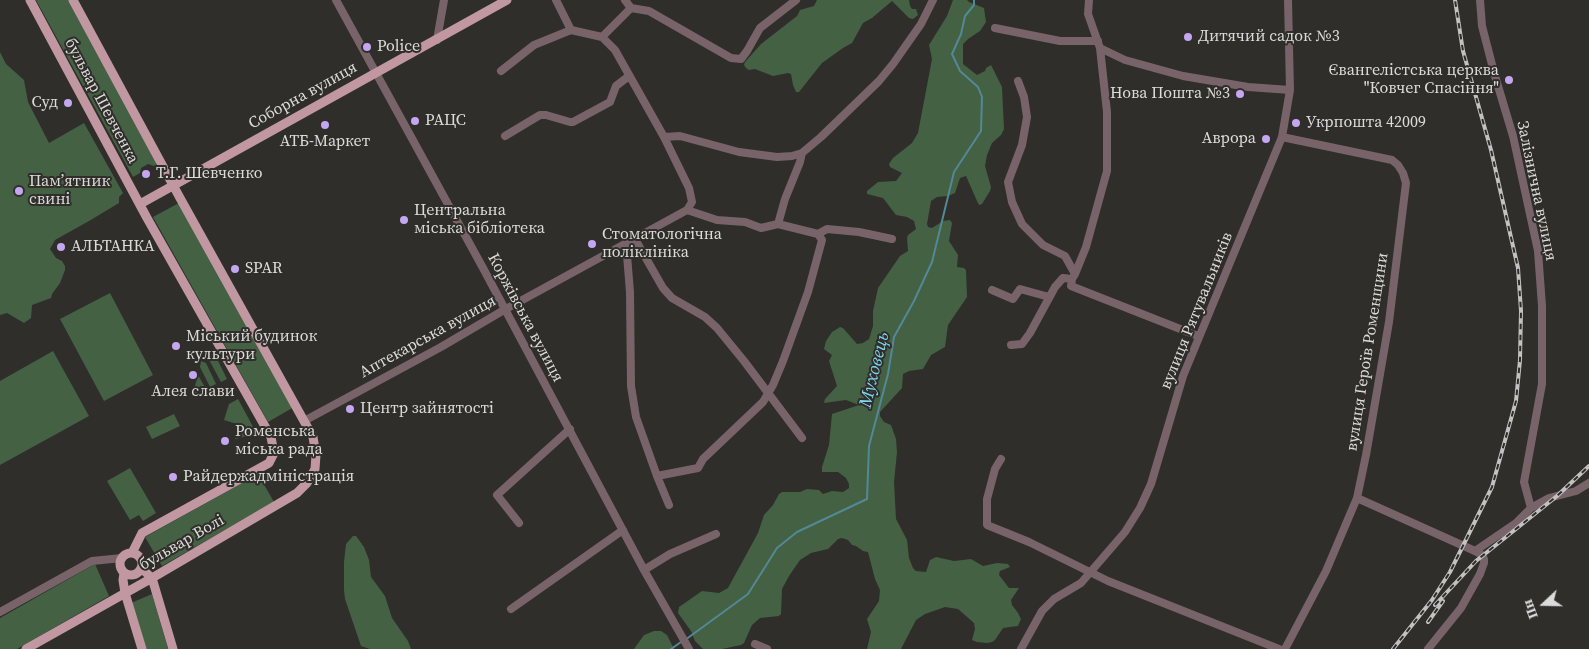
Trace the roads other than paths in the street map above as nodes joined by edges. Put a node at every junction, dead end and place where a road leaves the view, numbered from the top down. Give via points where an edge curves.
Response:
1 (30, 0) edge
2 (73, 0) edge
3 (336, 0) edge
4 (444, 0) edge
5 (507, 0) edge
6 (556, 0) edge
7 (626, 0) edge
8 (796, 0) edge
9 (933, 0) edge
10 (1089, 0) edge
11 (1288, 0) edge
12 (1480, 0) edge
13 (631, 8) junction
14 (995, 28) dead end
15 (571, 30) junction
16 (602, 37) junction
17 (437, 40) junction
18 (1099, 44) junction
19 (501, 71) dead end
20 (375, 73) junction
21 (629, 76) junction
22 (1018, 81) dead end
23 (1290, 90) junction
24 (506, 136) dead end
25 (664, 137) junction
26 (1282, 138) junction
27 (802, 153) junction
28 (174, 185) junction
29 (140, 204) junction
30 (687, 210) junction
31 (778, 224) junction
32 (818, 234) junction
33 (635, 239) junction
34 (892, 239) dead end
35 (626, 243) junction
36 (1074, 276) junction
37 (992, 290) dead end
38 (1050, 297) junction
39 (504, 310) junction
40 (1198, 336) junction
41 (1011, 344) dead end
42 (768, 393) junction
43 (304, 421) junction
44 (570, 429) junction
45 (313, 437) joint
46 (802, 438) dead end
47 (274, 453) joint
48 (1001, 459) dead end
49 (657, 476) junction
50 (1589, 483) edge
51 (1356, 498) junction
52 (669, 505) dead end
53 (1532, 508) junction
54 (519, 523) dead end
55 (623, 530) junction
56 (716, 534) dead end
57 (1475, 551) junction
58 (132, 553) junction
59 (122, 558) junction
60 (142, 568) junction
61 (644, 570) junction
62 (124, 572) junction
63 (1091, 573) junction
64 (152, 578) junction
65 (125, 593) junction
66 (510, 609) dead end
67 (0, 612) edge
68 (755, 644) dead end
69 (26, 649) edge
70 (142, 649) edge
71 (173, 649) edge
72 (689, 649) edge
73 (767, 649) edge
74 (1021, 649) edge
75 (1279, 649) edge
76 (1286, 649) edge
77 (1428, 649) edge

1 - 29 main road, бульвар Шевченка
2 - 28 main road, бульвар Шевченка
3 - 20 street, Коржівська вулиця
4 - 17 street
5 - 17 main road, Соборна вулиця
6 - 15 street
7 - 13 street
8 - 13 street via 760,28 741,58 731,58 649,11
9 - 27 street via 894,64
10 - 18 street via 1088,14
11 - 23 street, вулиця Рятувальників
12 - 53 street, Залізнична вулиця via 1482,26 1512,136 1538,251 1542,384 1524,482
13 - 16 street
14 - 18 street via 1060,41
15 - 16 street
15 - 19 street via 534,45
16 - 21 street
17 - 20 main road, Соборна вулиця
18 - 23 street via 1125,60 1183,76
18 - 36 street via 1107,112 1107,171 1086,247
20 - 28 main road, Соборна вулиця
20 - 39 street, Коржівська вулиця
21 - 24 street via 616,86 610,102 573,122 540,115
21 - 25 street
22 - 36 street via 1027,117 1022,145 1008,182 1012,202 1022,224 1043,245 1064,256
23 - 26 street, вулиця Рятувальників
25 - 27 street via 680,136 739,152 777,157
25 - 30 street, Аптекарська вулиця via 689,188 692,202
26 - 40 street, вулиця Рятувальників
26 - 51 street, вулиця Героїв Роменщини via 1392,160 1403,172 1406,183 1389,322
27 - 31 street
28 - 29 main road, Соборна вулиця
28 - 43 main road, бульвар Шевченка
29 - 47 main road, бульвар Шевченка via 271,437
30 - 31 street via 717,220 744,222 761,228
30 - 33 street, Аптекарська вулиця
31 - 32 street
32 - 34 street via 828,229
32 - 42 street via 822,240 808,292
33 - 35 street, Аптекарська вулиця
33 - 42 street via 663,288 672,298 717,328
35 - 39 street, Аптекарська вулиця
35 - 49 street via 631,386 636,417
36 - 38 street via 1063,278
36 - 40 street via 1071,286
37 - 38 street via 1013,299 1020,289
38 - 41 street via 1022,344
39 - 43 street, Аптекарська вулиця
39 - 44 street, Коржівська вулиця
40 - 63 street, вулиця Рятувальників via 1151,484 1125,532
42 - 46 street
42 - 49 street via 698,468
43 - 45 main road, бульвар Шевченка
44 - 54 street via 497,495
44 - 55 street, Коржівська вулиця
45 - 64 main road, бульвар Волі via 315,469 297,493
47 - 58 main road, бульвар Волі via 269,463 258,471 142,533
48 - 63 street via 987,499 987,525
49 - 52 street
50 - 53 street
51 - 57 street
51 - 76 street, вулиця Героїв Роменщини via 1326,571
53 - 57 street
55 - 61 street, Коржівська вулиця
55 - 66 street
56 - 61 street via 670,554
57 - 77 street via 1484,559 1480,574 1461,608
58 - 59 main road
58 - 60 main road via 141,558
59 - 62 main road via 120,563
59 - 67 street, бульвар Волі via 92,560
60 - 62 main road via 134,575
60 - 64 main road
61 - 72 street, Коржівська вулиця
62 - 65 main road
63 - 74 street, вулиця Рятувальників via 1054,599 1042,612
63 - 75 street
64 - 65 main road, бульвар Волі
64 - 71 main road
65 - 69 main road, бульвар Волі
65 - 70 main road
68 - 73 street

